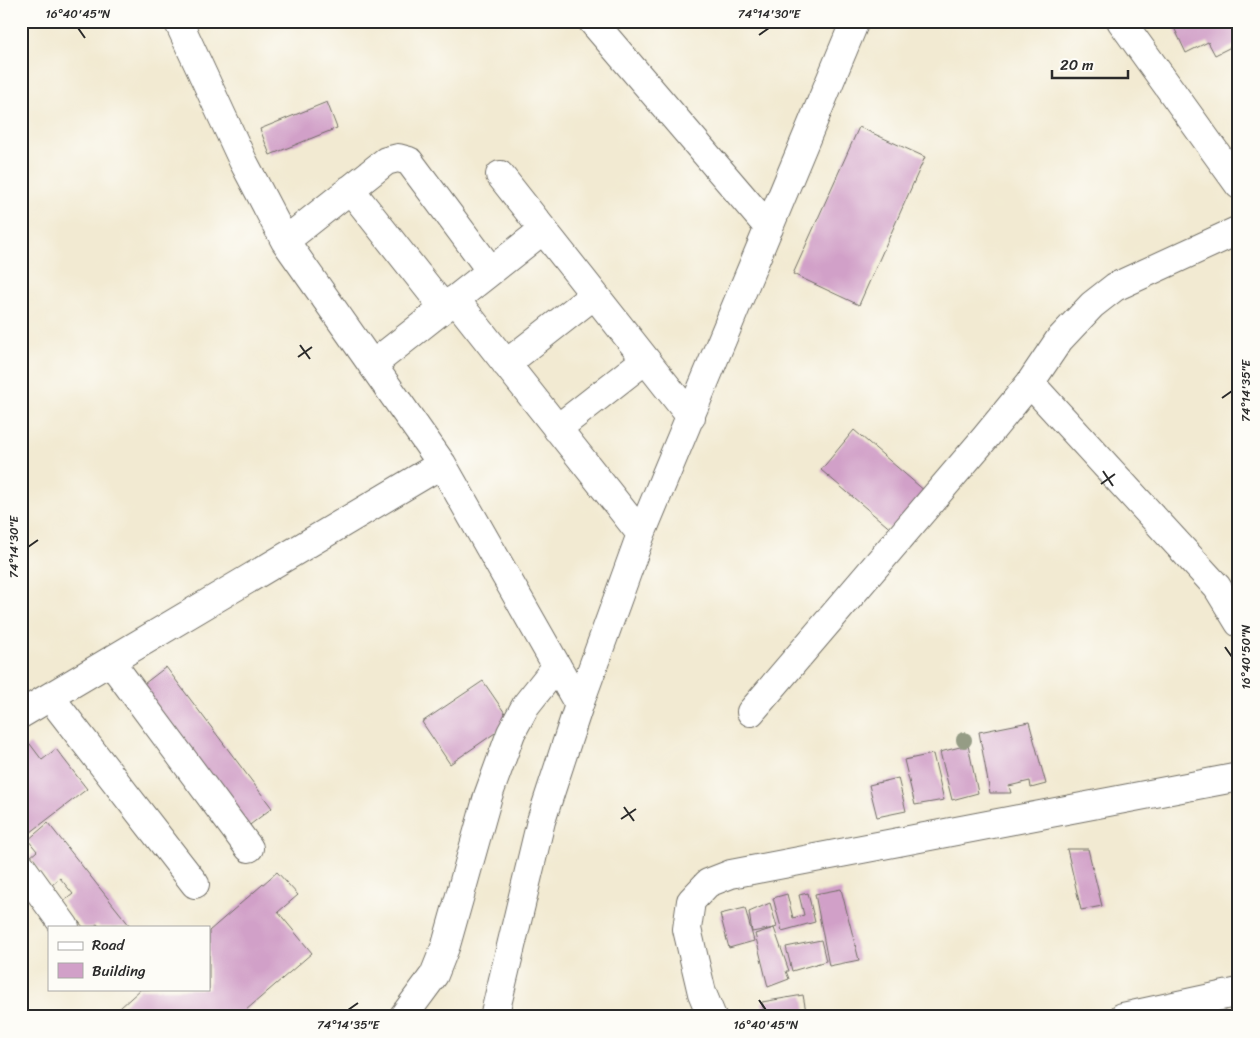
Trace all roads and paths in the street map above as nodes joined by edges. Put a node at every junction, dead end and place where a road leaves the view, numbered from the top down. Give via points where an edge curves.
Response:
1 (178, 21) edge
2 (592, 21) edge
3 (855, 21) edge
4 (1121, 21) edge
5 (500, 175) dead end
6 (1239, 185) edge
7 (350, 189) junction
8 (768, 228) junction
9 (543, 230) junction
10 (1239, 230) edge
11 (285, 240) junction
12 (491, 271) junction
13 (594, 295) junction
14 (449, 304) junction
15 (645, 360) junction
16 (506, 364) junction
17 (372, 365) junction
18 (1030, 383) junction
19 (690, 417) junction
20 (557, 429) junction
21 (442, 464) junction
22 (640, 534) junction
23 (1239, 623) edge
24 (110, 661) junction
25 (557, 666) junction
26 (50, 697) junction
27 (579, 705) junction
28 (752, 712) dead end
29 (21, 714) edge
30 (1239, 777) edge
31 (249, 848) dead end
32 (21, 866) edge
33 (195, 884) dead end
34 (64, 926) edge
35 (1239, 992) edge
36 (403, 1017) edge
37 (494, 1017) edge
38 (712, 1017) edge
39 (1123, 1017) edge

1 - 11 street via 243,161
2 - 8 street
3 - 8 street
4 - 6 street
5 - 9 street
7 - 11 street
7 - 12 street via 386,161 398,158 409,161
7 - 14 street
8 - 19 street
9 - 12 street
9 - 13 street
10 - 18 street via 1115,287 1092,305 1059,340
11 - 17 street
12 - 14 street
13 - 15 street
13 - 16 street
14 - 16 street
14 - 17 street
15 - 19 street
15 - 20 street
16 - 20 street
17 - 21 street
18 - 23 street via 1217,587
18 - 28 street
19 - 22 street
20 - 22 street
21 - 24 street
21 - 25 street
22 - 27 street
24 - 26 street
24 - 31 street
25 - 27 street
25 - 36 street via 526,704 511,733 488,796 446,946 434,975
26 - 29 street
26 - 33 street
27 - 37 street via 541,821
30 - 38 street via 731,874 708,882 691,901 687,929 702,993
32 - 34 street
35 - 39 street

